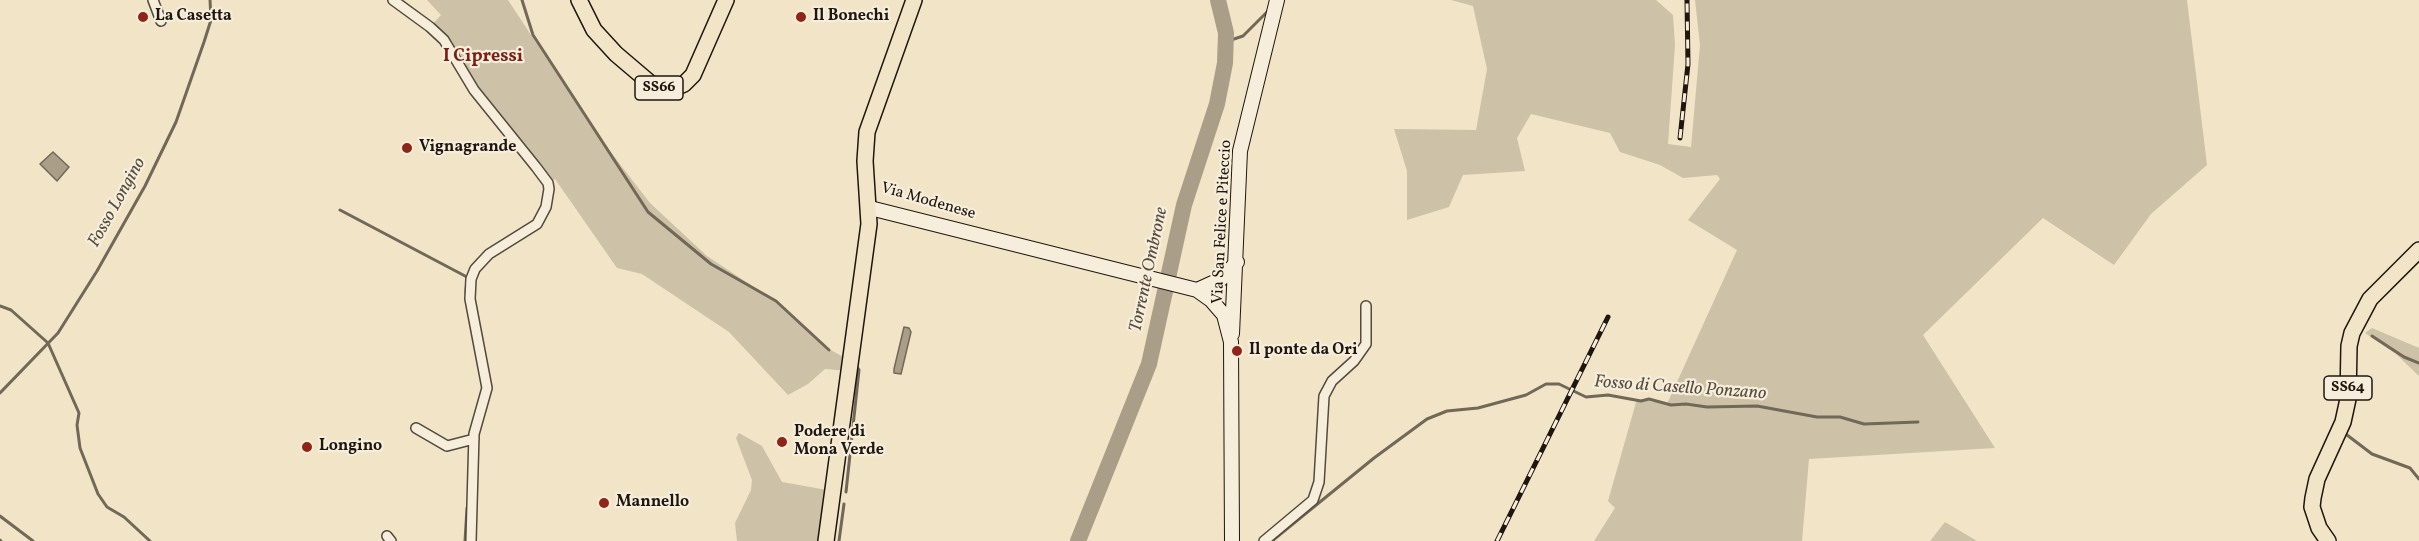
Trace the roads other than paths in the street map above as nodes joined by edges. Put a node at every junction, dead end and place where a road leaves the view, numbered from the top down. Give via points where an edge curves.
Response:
1 (153, 0) edge
2 (393, 0) edge
3 (579, 0) edge
4 (726, 0) edge
5 (914, 0) edge
6 (1277, 0) edge
7 (161, 21) dead end
8 (870, 208) junction
9 (2419, 250) edge
10 (1238, 262) junction
11 (1191, 289) junction
12 (1366, 306) dead end
13 (1231, 342) junction
14 (416, 428) dead end
15 (474, 439) junction
16 (471, 541) edge
17 (826, 541) edge
18 (1232, 541) edge
19 (1264, 541) edge
20 (2328, 541) edge

1 - 7 street
2 - 15 street via 444,40 474,90 548,183 546,207 537,224 489,254 471,279 470,299 486,388
3 - 4 main road, SS66 via 594,30 616,54 656,88 670,90 693,75
5 - 8 main road, Via Modenese via 867,132 865,161
6 - 10 street, Via San Felice e Piteccio via 1240,151
8 - 11 street, Via Modenese
8 - 17 main road
9 - 20 main road, SS64 via 2370,299 2352,333 2343,422 2317,479 2313,498 2319,528
10 - 11 street via 1221,279
10 - 13 street, Via San Felice e Piteccio
11 - 13 street via 1221,310
12 - 19 street via 1366,344 1332,381 1324,396 1319,482 1313,500
13 - 18 street
14 - 15 street via 447,446
15 - 16 street

